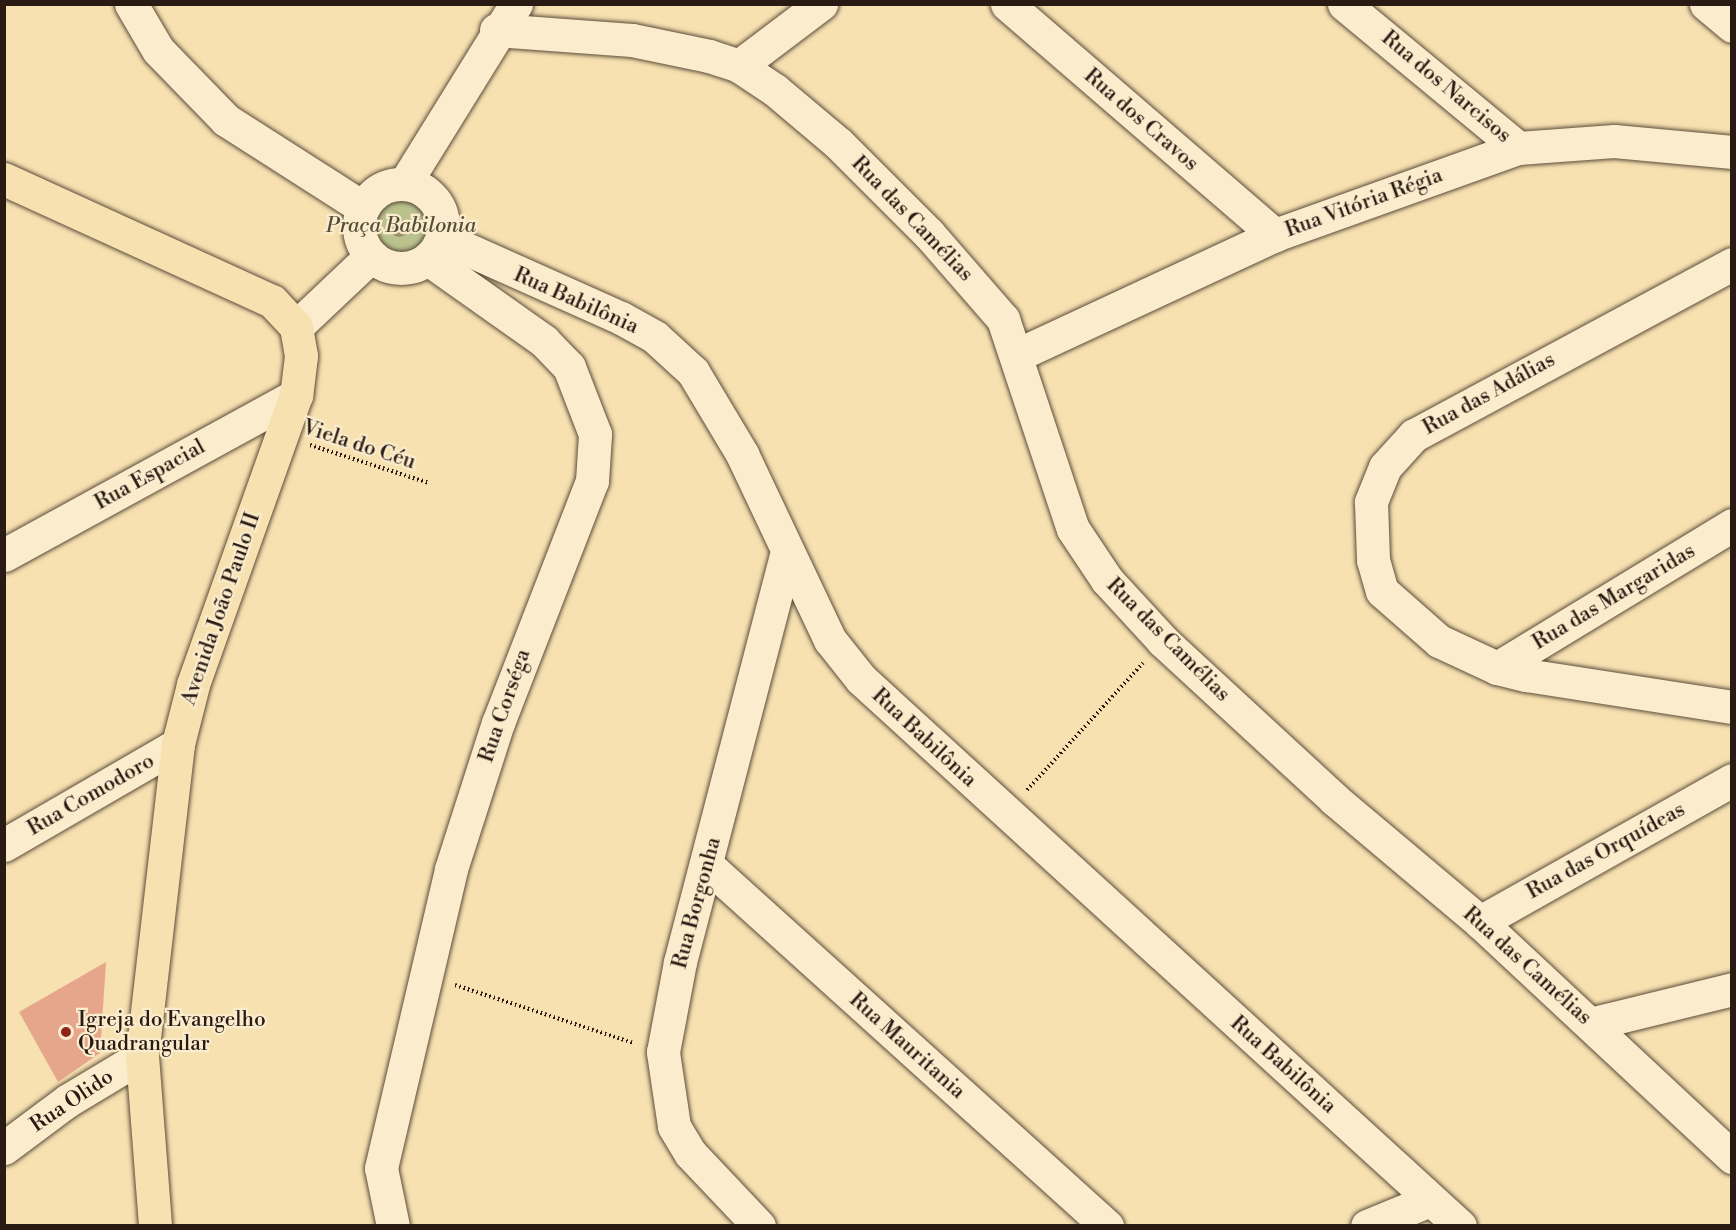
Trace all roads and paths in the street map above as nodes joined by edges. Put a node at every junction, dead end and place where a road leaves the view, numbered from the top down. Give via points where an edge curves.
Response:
1 (131, 4) edge
2 (516, 4) edge
3 (821, 4) edge
4 (1007, 4) edge
5 (1344, 4) edge
6 (1706, 4) edge
7 (1731, 26) edge
8 (496, 30) junction
9 (739, 66) junction
10 (1518, 148) junction
11 (1731, 152) edge
12 (405, 183) junction
13 (12, 188) edge
14 (362, 207) junction
15 (1275, 235) junction
16 (435, 248) junction
17 (371, 256) junction
18 (1731, 264) edge
19 (296, 327) junction
20 (1019, 354) junction
21 (296, 395) junction
22 (281, 435) junction
23 (429, 483) dead end
24 (1731, 525) edge
25 (5, 554) edge
26 (786, 555) junction
27 (1163, 641) junction
28 (1497, 668) junction
29 (1731, 707) edge
30 (178, 744) junction
31 (1731, 780) edge
32 (1006, 813) junction
33 (4, 844) edge
34 (707, 865) junction
35 (1480, 922) junction
36 (426, 975) junction
37 (1731, 989) edge
38 (1590, 1024) junction
39 (663, 1052) junction
40 (142, 1056) junction
41 (4, 1148) edge
42 (1731, 1156) edge
43 (1431, 1200) junction
44 (155, 1226) edge
45 (393, 1226) edge
46 (759, 1226) edge
47 (1107, 1226) edge
48 (1367, 1226) edge
49 (1460, 1226) edge

1 - 14 street via 164,57 226,120
2 - 8 street
3 - 9 street
4 - 15 street, Rua dos Cravos
5 - 10 street, Rua dos Narcisos
6 - 7 street
8 - 9 street, Rua das Camélias via 632,40
8 - 12 street
9 - 20 street, Rua das Camélias via 838,143 929,234 984,293
10 - 11 street, Rua Vitória Régia via 1614,141
10 - 15 street, Rua Vitória Régia
12 - 14 street via 380,188
12 - 16 street via 436,202
13 - 19 main road via 242,284 272,301
14 - 17 street via 358,232
15 - 20 street, Rua Vitória Régia
16 - 17 street via 405,268
16 - 26 street, Rua Babilônia via 621,318 655,337 693,372 742,454
16 - 36 street, Rua Corséga via 569,367 595,434 592,481 498,723 451,869
17 - 19 street
18 - 28 street, Rua das Adálias via 1442,417 1414,435 1385,467 1371,502 1373,560 1382,591 1439,641
19 - 21 main road, Avenida João Paulo II via 302,356
20 - 27 street, Rua das Camélias via 1073,529 1107,580
21 - 22 main road, Avenida João Paulo II
21 - 25 street, Rua Espacial
22 - 23 path, Viela do Céu
22 - 30 main road, Avenida João Paulo II via 193,685
24 - 28 street, Rua das Margaridas
26 - 32 street, Rua Babilônia via 830,640 861,679
26 - 34 street, Rua Borgonha
27 - 32 path
27 - 35 street, Rua das Camélias via 1334,799
28 - 29 street, Rua das Adálias
30 - 33 street, Rua Comodoro
30 - 40 main road, Avenida João Paulo II
31 - 35 street, Rua das Orquídeas
32 - 43 street, Rua Babilônia
34 - 39 street, Rua Borgonha
34 - 47 street, Rua Mauritania
35 - 38 street, Rua das Camélias
36 - 39 path
36 - 45 street, Rua Corséga via 381,1168
37 - 38 street
38 - 42 street, Rua das Camélias
39 - 46 street, Rua Borgonha via 674,1126 690,1153
40 - 41 street, Rua Olido via 67,1101
40 - 44 main road, Avenida João Paulo II
43 - 48 street
43 - 49 street, Rua Babilônia

